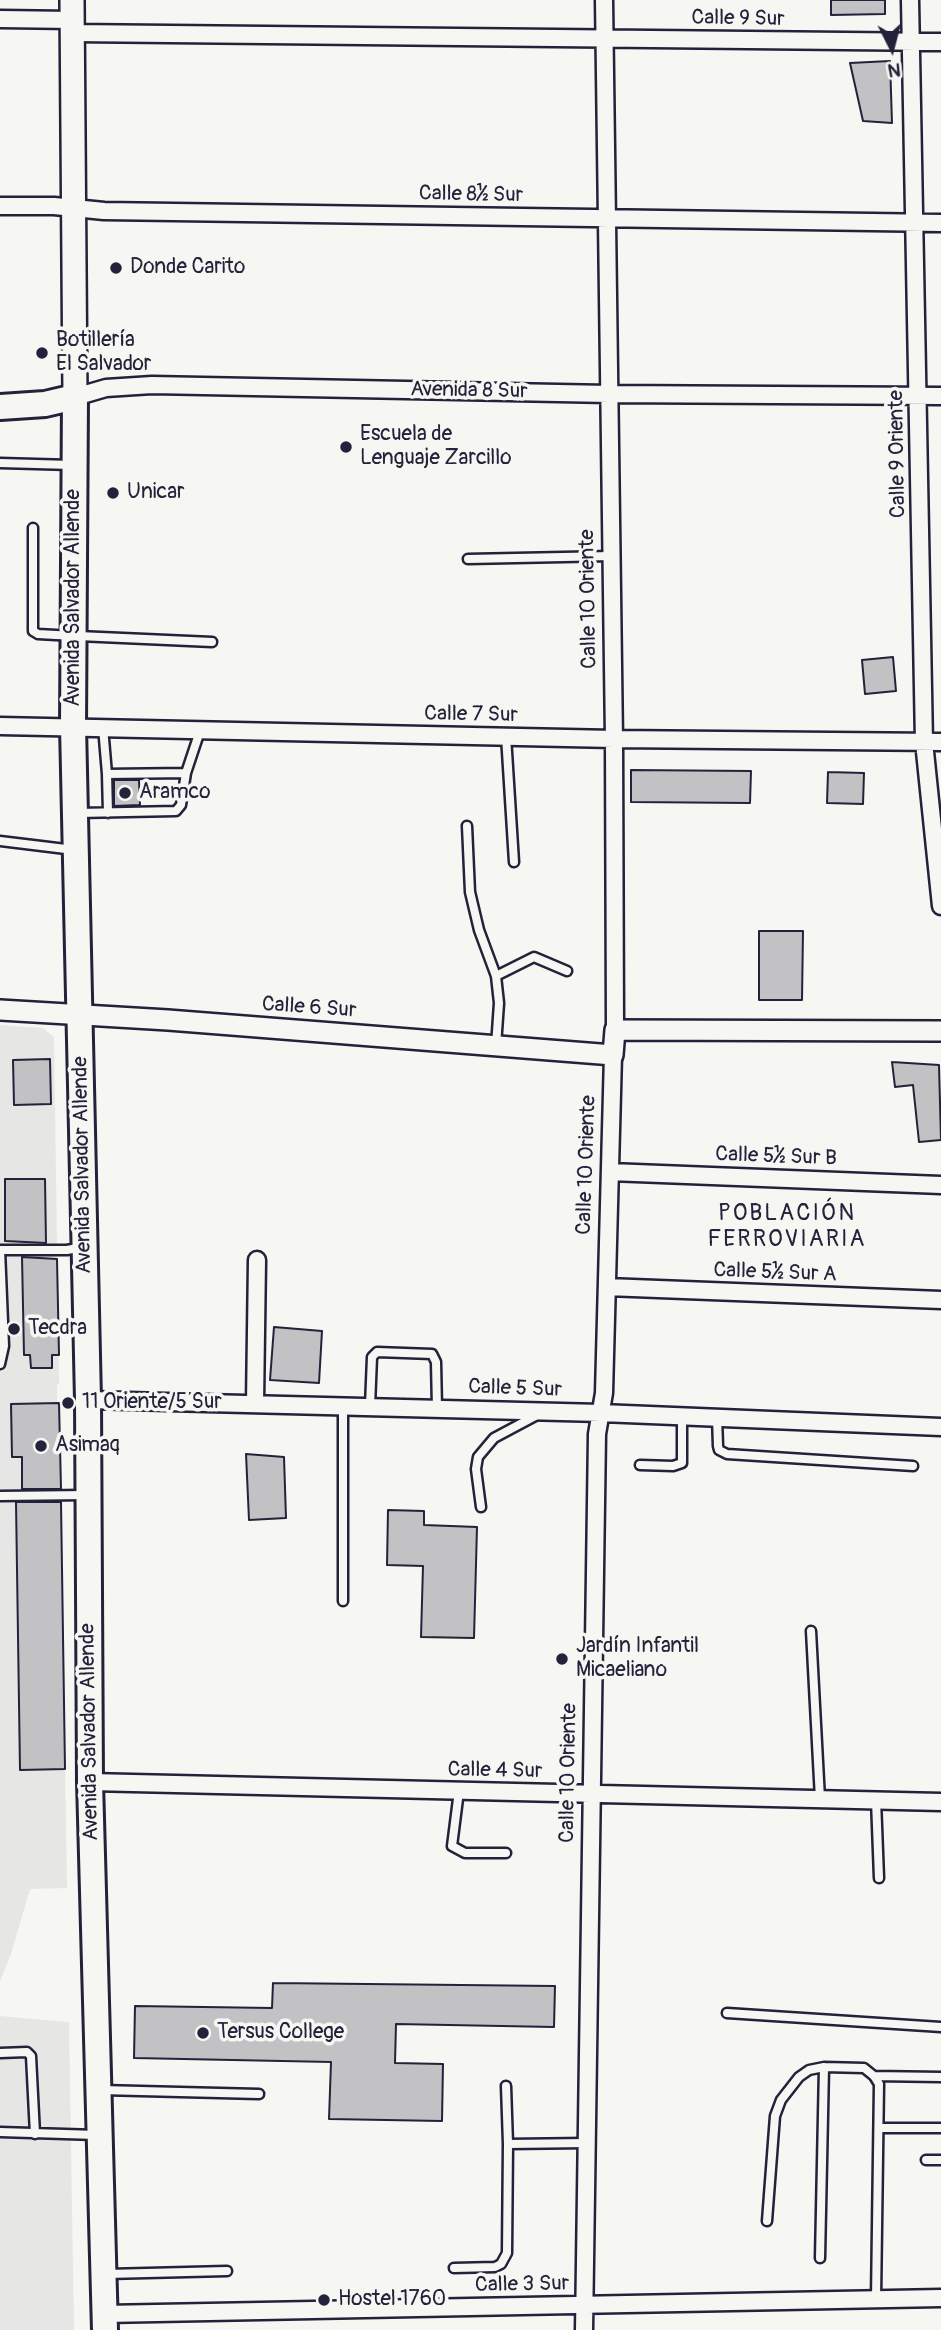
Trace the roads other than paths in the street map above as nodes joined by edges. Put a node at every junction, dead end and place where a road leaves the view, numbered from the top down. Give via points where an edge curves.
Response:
1 (604, 0) edge
2 (910, 0) edge
3 (73, 18) edge
4 (0, 19) edge
5 (604, 39) junction
6 (911, 42) junction
7 (941, 42) edge
8 (0, 205) edge
9 (74, 208) junction
10 (607, 219) junction
11 (915, 222) junction
12 (941, 223) edge
13 (609, 394) junction
14 (918, 395) junction
15 (941, 396) edge
16 (75, 397) junction
17 (0, 407) edge
18 (0, 463) edge
19 (75, 465) junction
20 (33, 528) dead end
21 (611, 556) junction
22 (468, 559) dead end
23 (74, 636) junction
24 (212, 642) dead end
25 (0, 726) edge
26 (73, 726) junction
27 (103, 727) junction
28 (200, 731) junction
29 (506, 736) junction
30 (614, 739) junction
31 (933, 742) edge
32 (186, 773) junction
33 (107, 774) junction
34 (75, 813) junction
35 (108, 813) junction
36 (467, 826) dead end
37 (0, 841) edge
38 (76, 850) junction
39 (514, 862) dead end
40 (941, 906) edge
41 (567, 971) dead end
42 (496, 976) junction
43 (0, 1010) edge
44 (80, 1014) junction
45 (615, 1030) junction
46 (941, 1031) edge
47 (496, 1046) junction
48 (613, 1055) junction
49 (610, 1172) junction
50 (941, 1185) edge
51 (85, 1247) junction
52 (0, 1250) edge
53 (257, 1260) dead end
54 (607, 1287) junction
55 (941, 1300) edge
56 (0, 1364) edge
57 (88, 1400) junction
58 (255, 1403) junction
59 (343, 1406) junction
60 (370, 1406) junction
61 (437, 1408) junction
62 (544, 1411) junction
63 (601, 1412) junction
64 (682, 1416) junction
65 (717, 1417) junction
66 (941, 1427) edge
67 (640, 1465) dead end
68 (913, 1466) dead end
69 (89, 1495) junction
70 (0, 1496) edge
71 (481, 1507) dead end
72 (343, 1601) dead end
73 (811, 1631) dead end
74 (90, 1782) junction
75 (459, 1791) junction
76 (591, 1794) junction
77 (820, 1799) junction
78 (876, 1800) junction
79 (941, 1802) edge
80 (506, 1853) dead end
81 (880, 1878) dead end
82 (727, 2013) dead end
83 (941, 2027) edge
84 (0, 2053) edge
85 (824, 2067) junction
86 (874, 2076) junction
87 (941, 2077) edge
88 (506, 2086) dead end
89 (98, 2090) junction
90 (259, 2094) dead end
91 (879, 2128) junction
92 (941, 2128) edge
93 (0, 2132) edge
94 (35, 2134) junction
95 (100, 2135) junction
96 (586, 2143) junction
97 (508, 2144) junction
98 (926, 2160) dead end
99 (941, 2160) edge
100 (767, 2221) dead end
101 (820, 2259) dead end
102 (454, 2268) dead end
103 (227, 2271) dead end
104 (104, 2274) junction
105 (941, 2298) edge
106 (876, 2300) junction
107 (584, 2305) junction
108 (105, 2322) edge
109 (584, 2330) edge

1 - 5 street, Calle 10 Oriente
2 - 6 street, Calle 9 Oriente
3 - 4 street, Calle 9 Sur
3 - 5 street, Calle 9 Sur
3 - 9 main road, Avenida Salvador Allende
5 - 6 street, Calle 9 Sur
5 - 10 street, Calle 10 Oriente
6 - 7 street, Calle 9 Sur
6 - 11 street, Calle 9 Oriente
8 - 9 street, Calle 8½ Sur
9 - 10 street, Calle 8½ Sur
9 - 16 main road, Avenida Salvador Allende
10 - 11 street, Calle 8½ Sur
10 - 13 street, Calle 10 Oriente
11 - 12 street, Calle 8½ Sur
11 - 14 street, Calle 9 Oriente
13 - 14 street, Avenida 8 Sur
13 - 16 street, Avenida 8 Sur via 152,384 106,388
13 - 21 street, Calle 10 Oriente
14 - 15 street, Avenida 8 Sur
14 - 31 street, Calle 9 Oriente
16 - 17 main road, Avenida 8 Sur
16 - 19 main road, Avenida Salvador Allende
18 - 19 lane
19 - 23 main road, Avenida Salvador Allende
20 - 23 lane via 33,631
21 - 22 lane
21 - 30 street, Calle 10 Oriente
23 - 24 lane
23 - 26 main road, Avenida Salvador Allende
25 - 26 street, Calle 7 Sur
26 - 27 street, Calle 7 Sur
26 - 34 main road, Avenida Salvador Allende
27 - 28 street, Calle 7 Sur
27 - 33 lane
28 - 29 street, Calle 7 Sur
28 - 32 lane
29 - 30 street, Calle 7 Sur
29 - 39 lane
30 - 31 street, Calle 7 Sur
30 - 45 street, Calle 10 Oriente
31 - 40 street, Calle 9 Oriente
32 - 33 lane
32 - 35 lane via 176,811
33 - 35 lane
34 - 35 lane
34 - 38 main road, Avenida Salvador Allende
36 - 42 lane via 470,892
37 - 38 lane
38 - 44 main road, Avenida Salvador Allende
41 - 42 lane via 534,957
42 - 47 lane
43 - 44 street, Calle 6 Sur
44 - 47 street, Calle 6 Sur
44 - 51 main road, Avenida Salvador Allende
45 - 46 street
45 - 48 street, Calle 10 Oriente
47 - 48 street, Calle 6 Sur
48 - 49 street, Calle 10 Oriente
49 - 50 street, Calle 5½ Sur B
49 - 54 street, Calle 10 Oriente
51 - 52 lane
51 - 57 main road, Avenida Salvador Allende
52 - 56 lane via 4,1346
53 - 58 street
54 - 55 street, Calle 5½ Sur A
54 - 63 street, Calle 10 Oriente
57 - 58 street, Calle 5 Sur
57 - 69 main road, Avenida Salvador Allende
58 - 59 street, Calle 5 Sur
59 - 60 street, Calle 5 Sur
59 - 72 lane
60 - 61 street, Calle 5 Sur
60 - 61 lane via 372,1357 377,1352 432,1354
61 - 62 street, Calle 5 Sur
62 - 63 street, Calle 5 Sur
62 - 71 lane via 494,1438 478,1457
63 - 64 street, Calle 5 Sur
63 - 76 street, Calle 10 Oriente
64 - 65 street, Calle 5 Sur
64 - 67 lane via 682,1463
65 - 66 street, Calle 5 Sur
65 - 68 lane via 719,1450 727,1454
69 - 70 lane
69 - 74 main road, Avenida Salvador Allende
73 - 77 lane
74 - 75 street, Calle 4 Sur
74 - 89 main road, Avenida Salvador Allende
75 - 76 street, Calle 4 Sur
75 - 80 lane via 452,1846 465,1853
76 - 77 street, Calle 4 Sur
76 - 96 street, Calle 10 Oriente
77 - 78 street, Calle 4 Sur
78 - 79 street, Calle 4 Sur
78 - 81 lane
82 - 83 lane
84 - 94 lane via 27,2052 31,2056
85 - 86 lane via 864,2068
85 - 100 lane via 799,2077 775,2116
85 - 101 lane
86 - 87 lane
86 - 91 lane via 879,2084
88 - 97 lane
89 - 90 lane
89 - 95 main road, Avenida Salvador Allende
91 - 92 lane
91 - 106 lane
93 - 94 lane
94 - 95 lane
95 - 104 main road, Avenida Salvador Allende
96 - 97 lane
96 - 107 street, Calle 10 Oriente
97 - 102 lane via 507,2253 495,2267
98 - 99 lane
103 - 104 lane
104 - 108 main road, Avenida Salvador Allende
105 - 106 street, Calle 3 Sur
106 - 107 street, Calle 3 Sur
107 - 108 street, Calle 3 Sur
107 - 109 street, Calle 10 Oriente

